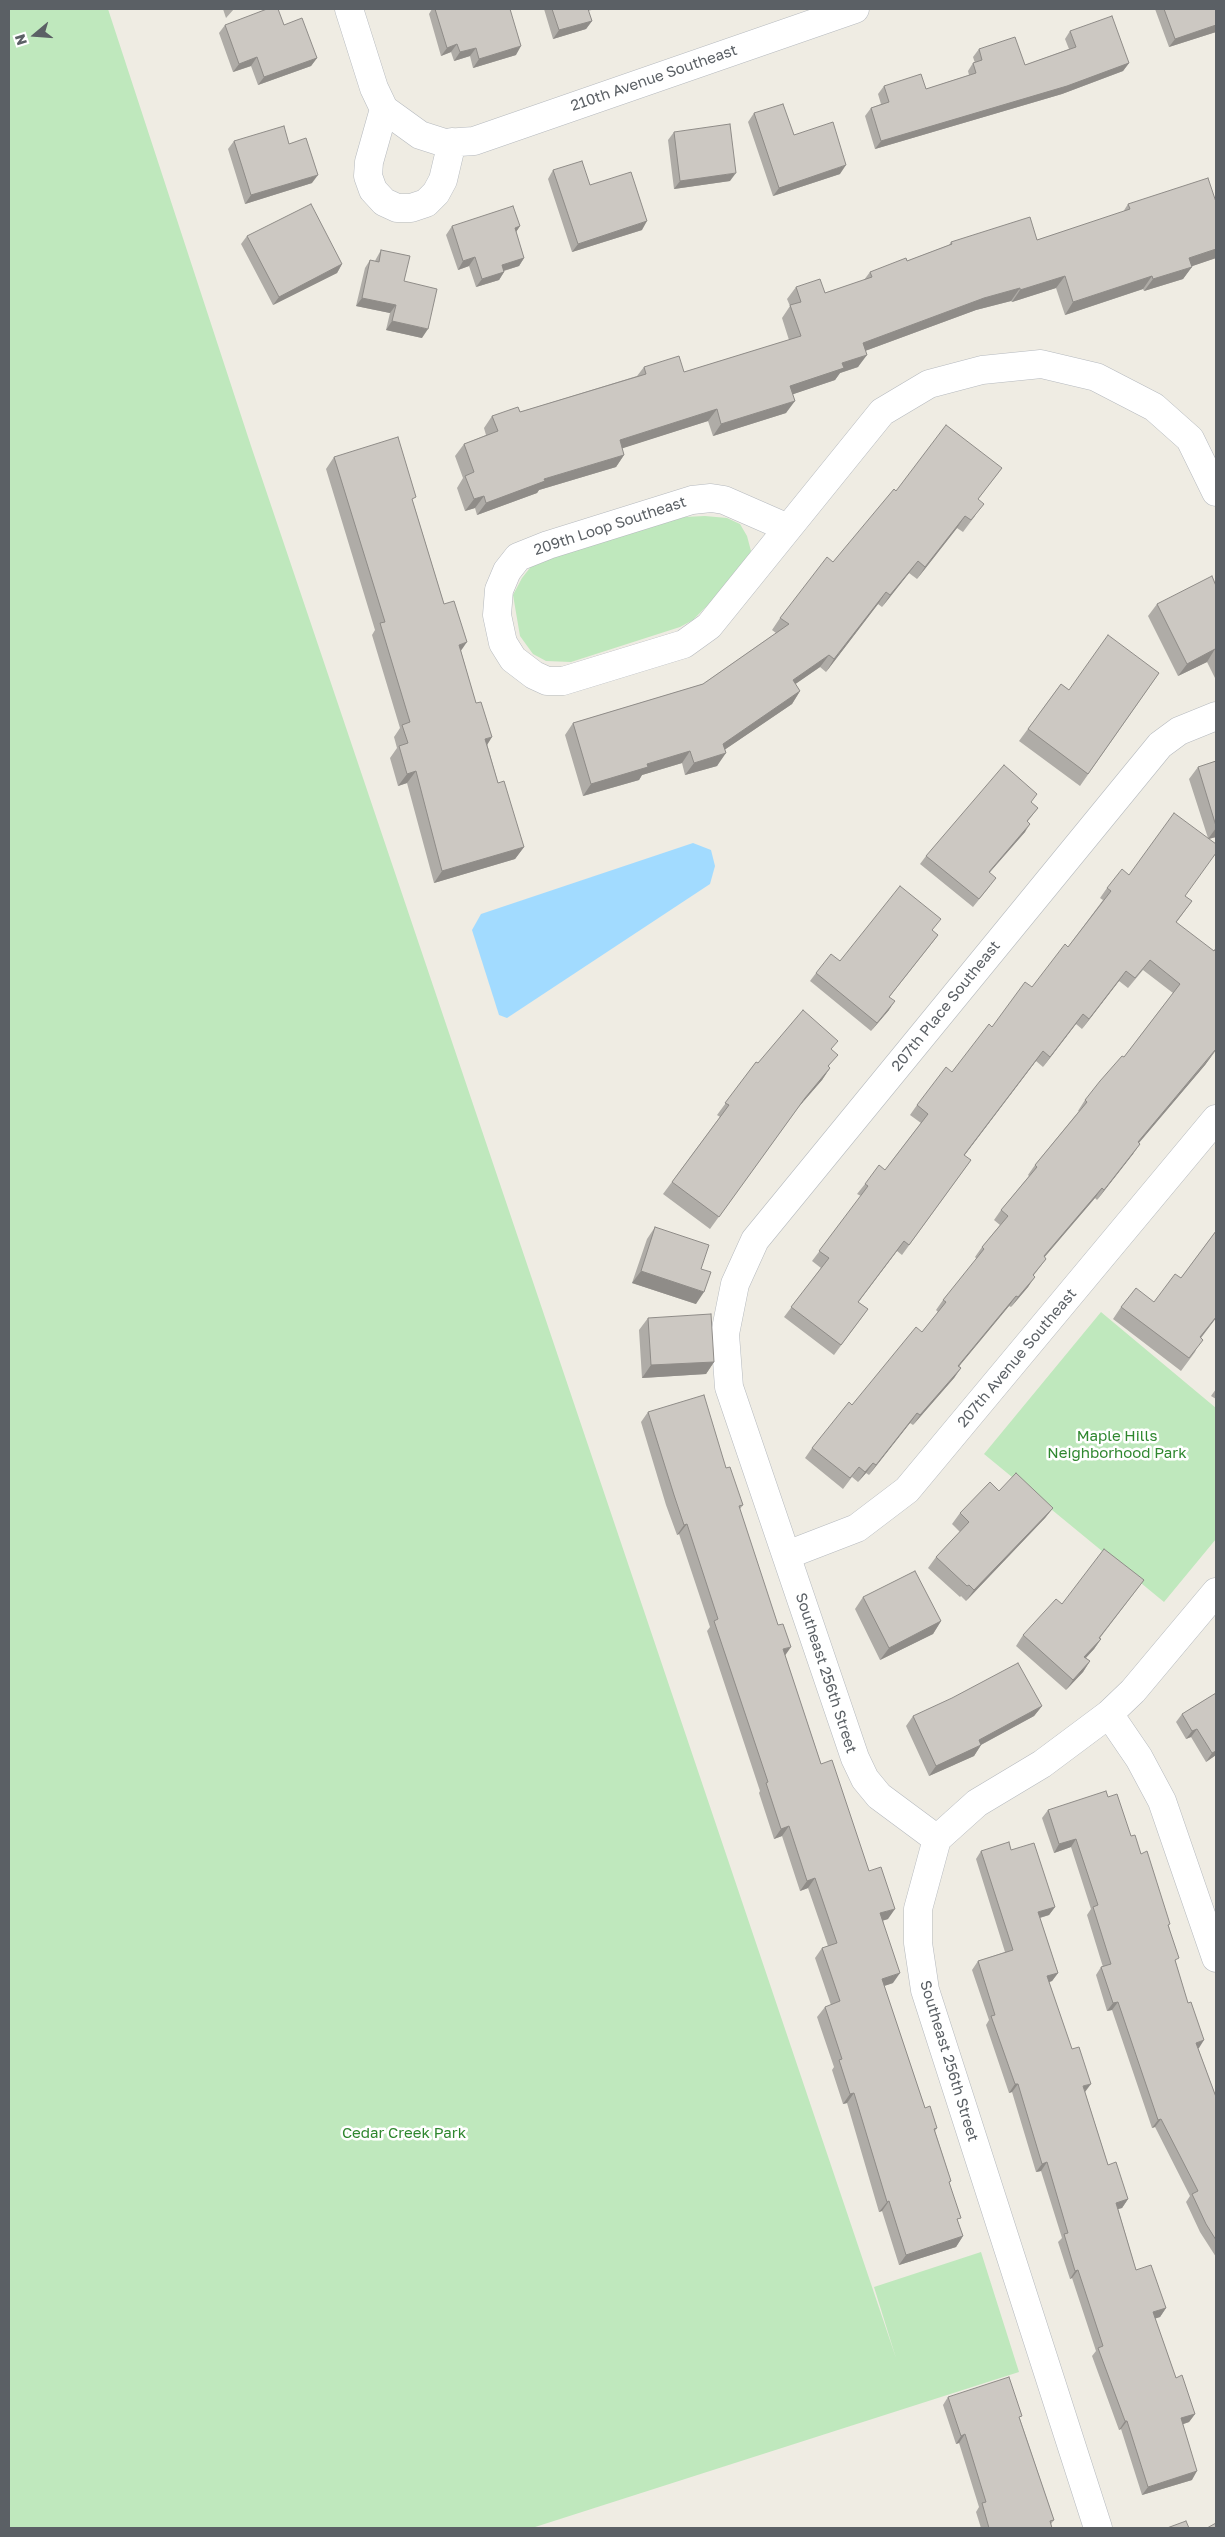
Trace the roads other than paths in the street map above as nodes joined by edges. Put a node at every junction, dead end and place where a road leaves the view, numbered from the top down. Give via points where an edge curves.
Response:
1 (349, 9) edge
2 (855, 9) edge
3 (797, 18) edge
4 (384, 109) junction
5 (452, 142) junction
6 (1216, 492) edge
7 (788, 528) junction
8 (1216, 716) edge
9 (1216, 1119) edge
10 (725, 1334) joint
11 (787, 1555) junction
12 (1216, 1592) edge
13 (1109, 1714) junction
14 (937, 1839) junction
15 (1216, 1958) edge
16 (1098, 2528) edge

1 - 4 street via 374,88
2 - 3 street, 210th Avenue Southeast
3 - 5 street, 210th Avenue Southeast via 474,141
4 - 5 street, 210th Avenue Southeast via 420,135
4 - 5 street via 368,176 373,190 384,202 397,208 426,203 443,180
6 - 7 street, 209th Loop Southeast via 1190,439 1154,408 1096,377 1041,364 982,370 929,384 882,412
7 - 7 street, 209th Loop Southeast via 709,626 684,644 563,681 547,681 513,659 503,643 497,615 499,590 518,557 692,500 724,500
8 - 10 street, 207th Place Southeast via 1179,731 1160,745 755,1240 735,1284
9 - 11 street, 207th Avenue Southeast via 907,1490 857,1528
10 - 11 street, Southeast 256th Street via 729,1387
11 - 14 street, Southeast 256th Street via 854,1758 879,1796
12 - 13 street via 1133,1691
13 - 14 street via 1042,1764 977,1803
13 - 15 street via 1162,1800
14 - 16 street, Southeast 256th Street via 918,1910 918,1943 925,1990

